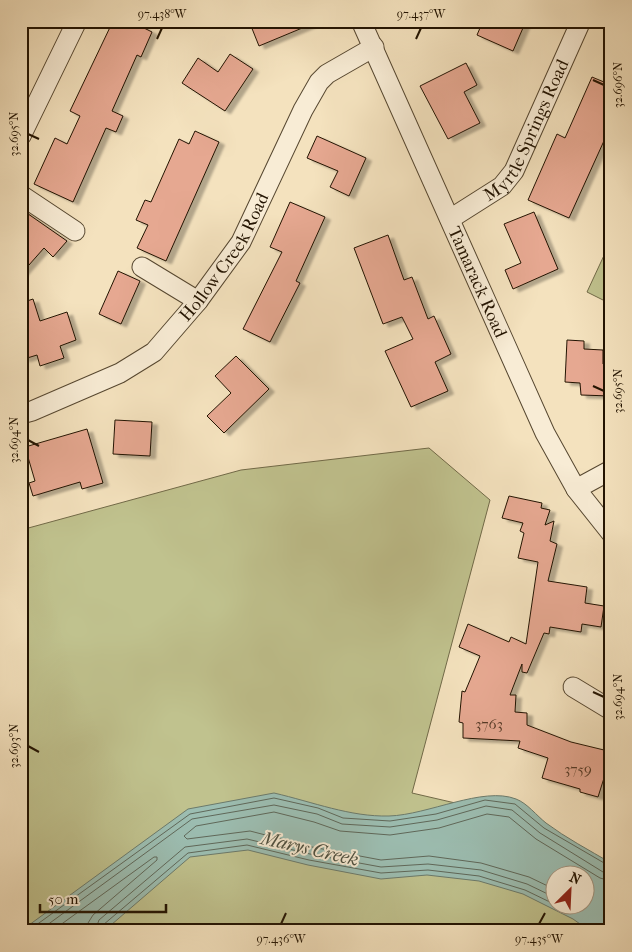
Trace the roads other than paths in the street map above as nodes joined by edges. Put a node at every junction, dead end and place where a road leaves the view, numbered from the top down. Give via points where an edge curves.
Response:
1 (77, 21) edge
2 (361, 21) edge
3 (581, 21) edge
4 (374, 47) junction
5 (21, 136) edge
6 (21, 195) edge
7 (450, 219) junction
8 (75, 232) dead end
9 (142, 267) dead end
10 (198, 301) junction
11 (21, 414) edge
12 (611, 470) edge
13 (576, 489) junction
14 (611, 533) edge
15 (573, 687) dead end
16 (611, 710) edge

1 - 5 street
2 - 4 street, Tamarack Road
3 - 7 street, Myrtle Springs Road via 514,171 502,186
4 - 7 street, Tamarack Road
4 - 10 street, Hollow Creek Road via 319,82 241,242
6 - 8 street
7 - 13 street, Tamarack Road via 545,433
9 - 10 street
10 - 11 street, Hollow Creek Road via 154,352 120,372
12 - 13 street
13 - 14 street, Tamarack Road
15 - 16 street

